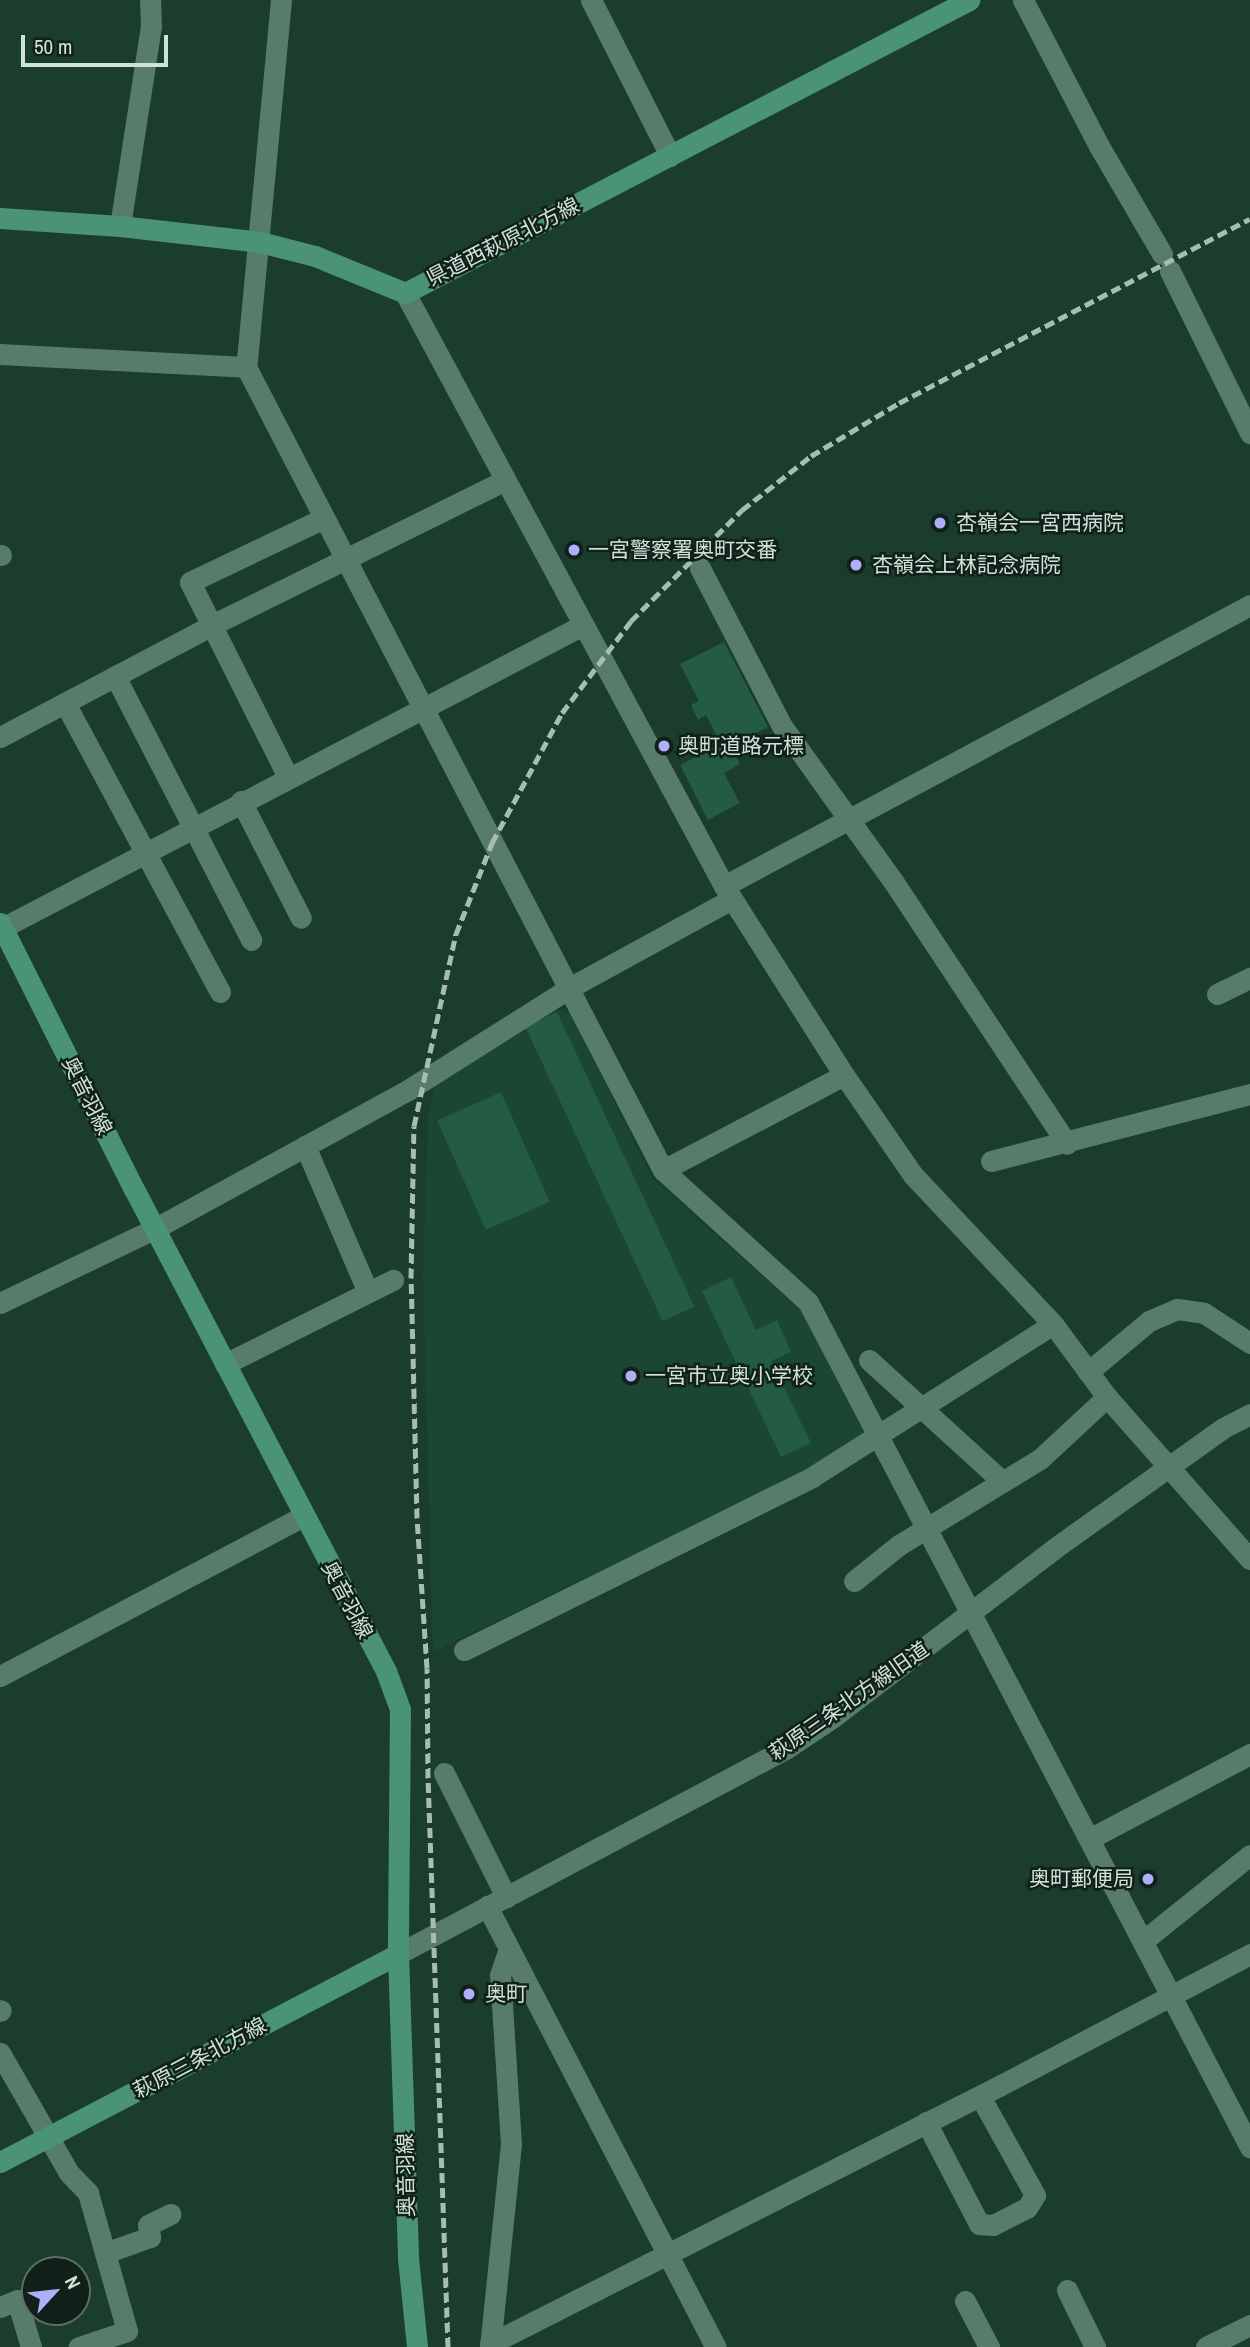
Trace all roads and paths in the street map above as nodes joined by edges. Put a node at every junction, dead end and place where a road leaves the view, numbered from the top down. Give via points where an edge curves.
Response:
1 (150, 0) edge
2 (281, 0) edge
3 (591, 0) edge
4 (969, 0) edge
5 (1023, 0) edge
6 (670, 156) junction
7 (0, 218) edge
8 (120, 226) junction
9 (260, 242) junction
10 (405, 293) junction
11 (0, 354) edge
12 (246, 367) junction
13 (1250, 433) edge
14 (503, 481) junction
15 (324, 518) junction
16 (346, 561) junction
17 (700, 568) dead end
18 (1250, 605) edge
19 (212, 625) junction
20 (583, 625) junction
21 (114, 676) junction
22 (65, 703) junction
23 (420, 708) junction
24 (0, 737) edge
25 (288, 777) junction
26 (241, 801) junction
27 (846, 819) junction
28 (193, 827) junction
29 (147, 851) junction
30 (728, 892) junction
31 (301, 918) dead end
32 (1, 927) edge
33 (251, 940) dead end
34 (1250, 978) edge
35 (570, 987) junction
36 (220, 992) dead end
37 (1217, 994) dead end
38 (844, 1075) junction
39 (1250, 1094) edge
40 (1067, 1144) junction
41 (305, 1146) junction
42 (992, 1161) dead end
43 (663, 1170) junction
44 (155, 1229) junction
45 (393, 1280) dead end
46 (368, 1292) junction
47 (0, 1303) edge
48 (1053, 1324) junction
49 (1250, 1343) edge
50 (869, 1360) dead end
51 (225, 1364) junction
52 (1088, 1372) junction
53 (1107, 1397) junction
54 (922, 1405) junction
55 (1250, 1414) edge
56 (877, 1436) junction
57 (1167, 1468) junction
58 (1002, 1482) junction
59 (303, 1516) junction
60 (926, 1530) junction
61 (1250, 1559) edge
62 (854, 1581) dead end
63 (970, 1614) junction
64 (464, 1650) dead end
65 (0, 1675) edge
66 (1250, 1754) edge
67 (444, 1773) dead end
68 (1089, 1839) junction
69 (1250, 1855) edge
70 (497, 1902) junction
71 (1143, 1941) junction
72 (509, 1949) junction
73 (398, 1954) junction
74 (1250, 1954) edge
75 (1172, 1995) junction
76 (0, 2053) edge
77 (980, 2096) junction
78 (926, 2122) junction
79 (49, 2138) junction
80 (1250, 2147) edge
81 (0, 2162) edge
82 (171, 2214) dead end
83 (105, 2253) junction
84 (670, 2255) junction
85 (1066, 2290) dead end
86 (965, 2301) dead end
87 (0, 2307) edge
88 (1250, 2325) edge
89 (490, 2345) edge
90 (30, 2347) edge
91 (79, 2347) edge
92 (417, 2347) edge
93 (716, 2347) edge
94 (989, 2347) edge
95 (1095, 2347) edge
96 (1206, 2347) edge

1 - 8 street via 151,26
2 - 9 street
3 - 6 street
4 - 6 main road, 県道西萩原北方線
5 - 13 street via 1166,262
6 - 10 main road, 県道西萩原北方線
7 - 8 main road, 県道西萩原北方線
8 - 9 main road, 県道西萩原北方線
9 - 10 main road, 県道西萩原北方線 via 316,256
9 - 12 street
10 - 14 street
11 - 12 street
12 - 15 street
14 - 16 street
14 - 20 street
15 - 16 street
15 - 19 street via 190,582
16 - 19 street
16 - 23 street
17 - 27 street via 782,726
18 - 27 street
19 - 21 street
19 - 25 street
20 - 23 street
20 - 30 street
21 - 22 street
21 - 28 street
22 - 24 street
22 - 29 street
23 - 25 street
23 - 35 street
25 - 26 street
26 - 28 street
26 - 31 street
27 - 30 street
27 - 40 street via 893,881
28 - 29 street
28 - 33 street
29 - 32 street
29 - 36 street
30 - 35 street
30 - 38 street
32 - 44 main road, 奥音羽線
34 - 37 street
35 - 41 street via 408,1090
35 - 43 street
38 - 43 street
38 - 48 street via 914,1175
39 - 40 street
40 - 42 street
41 - 44 street
41 - 46 street
43 - 56 street via 808,1302
44 - 47 street
44 - 51 main road, 奥音羽線
45 - 46 street
46 - 51 street
48 - 52 street
48 - 54 street
49 - 52 street via 1204,1313 1177,1309 1149,1321
50 - 54 street
51 - 59 main road, 奥音羽線
52 - 53 street
53 - 57 street
53 - 58 street via 1040,1459
54 - 56 street
54 - 58 street
55 - 57 street, 萩原三条北方線旧道
56 - 60 street
56 - 64 street via 812,1476
57 - 61 street
57 - 63 street, 萩原三条北方線旧道
58 - 60 street
59 - 65 street
59 - 73 main road, 奥音羽線 via 386,1671 400,1709
60 - 62 street
60 - 63 street
63 - 68 street
63 - 70 street, 萩原三条北方線旧道 via 787,1748
66 - 68 street
67 - 70 street
68 - 71 street
69 - 71 street
70 - 72 street
70 - 73 street, 萩原三条北方線旧道
71 - 75 street
72 - 84 street
72 - 89 street via 500,1975 510,2144
73 - 79 main road, 萩原三条北方線
73 - 92 main road, 奥音羽線 via 408,2258
74 - 75 street
75 - 77 street
75 - 80 street
76 - 79 street
77 - 78 street
77 - 78 street via 1035,2195 1027,2208 993,2225 979,2224
78 - 84 street
79 - 81 main road, 萩原三条北方線
79 - 83 street via 69,2173 88,2193
82 - 83 street via 148,2225 150,2237
83 - 91 street via 127,2331
84 - 89 street
84 - 93 street
85 - 95 street
86 - 94 street
87 - 90 street via 17,2300
88 - 96 street

